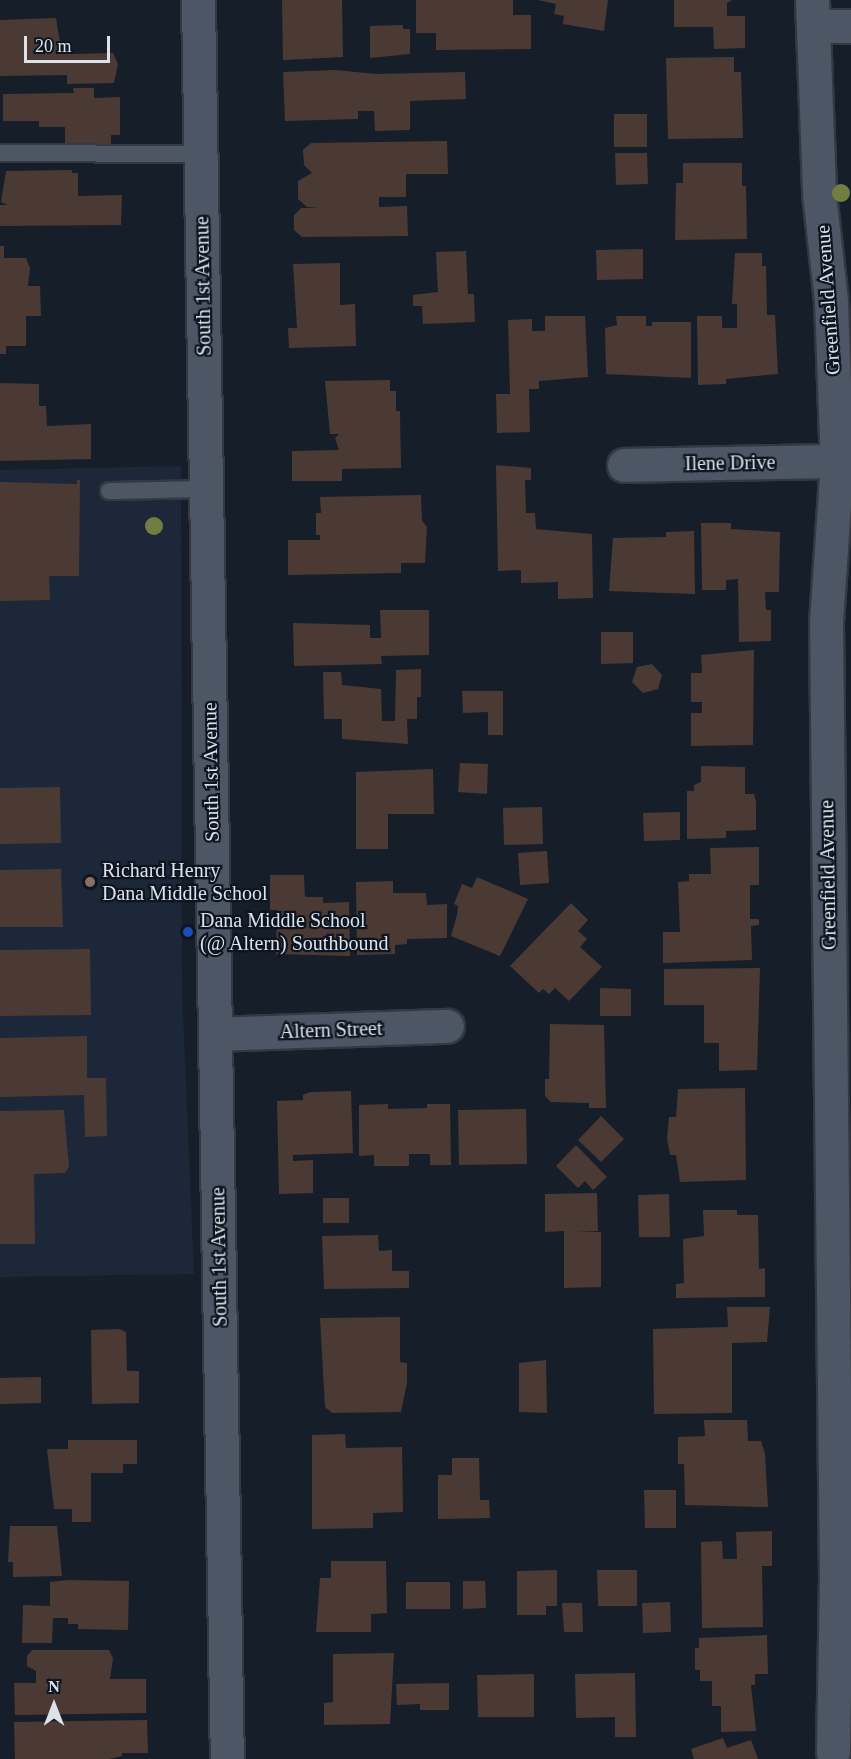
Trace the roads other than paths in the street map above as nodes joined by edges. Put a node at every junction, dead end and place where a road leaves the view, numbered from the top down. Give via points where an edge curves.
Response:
1 (198, 0) edge
2 (812, 13) edge
3 (851, 26) edge
4 (0, 153) edge
5 (201, 154) junction
6 (837, 461) junction
7 (624, 465) dead end
8 (206, 489) junction
9 (109, 491) dead end
10 (447, 1026) dead end
11 (215, 1034) junction
12 (842, 1245) edge
13 (844, 1578) edge
14 (833, 1752) dead end
15 (227, 1759) edge

1 - 5 street, South 1st Avenue
2 - 3 street
2 - 6 street, Greenfield Avenue via 819,194 831,301
4 - 5 lane
5 - 8 street, South 1st Avenue
6 - 7 street, Ilene Drive
6 - 12 street, Greenfield Avenue via 826,622
8 - 9 lane
8 - 11 street, South 1st Avenue
10 - 11 street, Altern Street
11 - 15 street, South 1st Avenue
12 - 13 street, Greenfield Avenue
13 - 14 street, Greenfield Avenue

